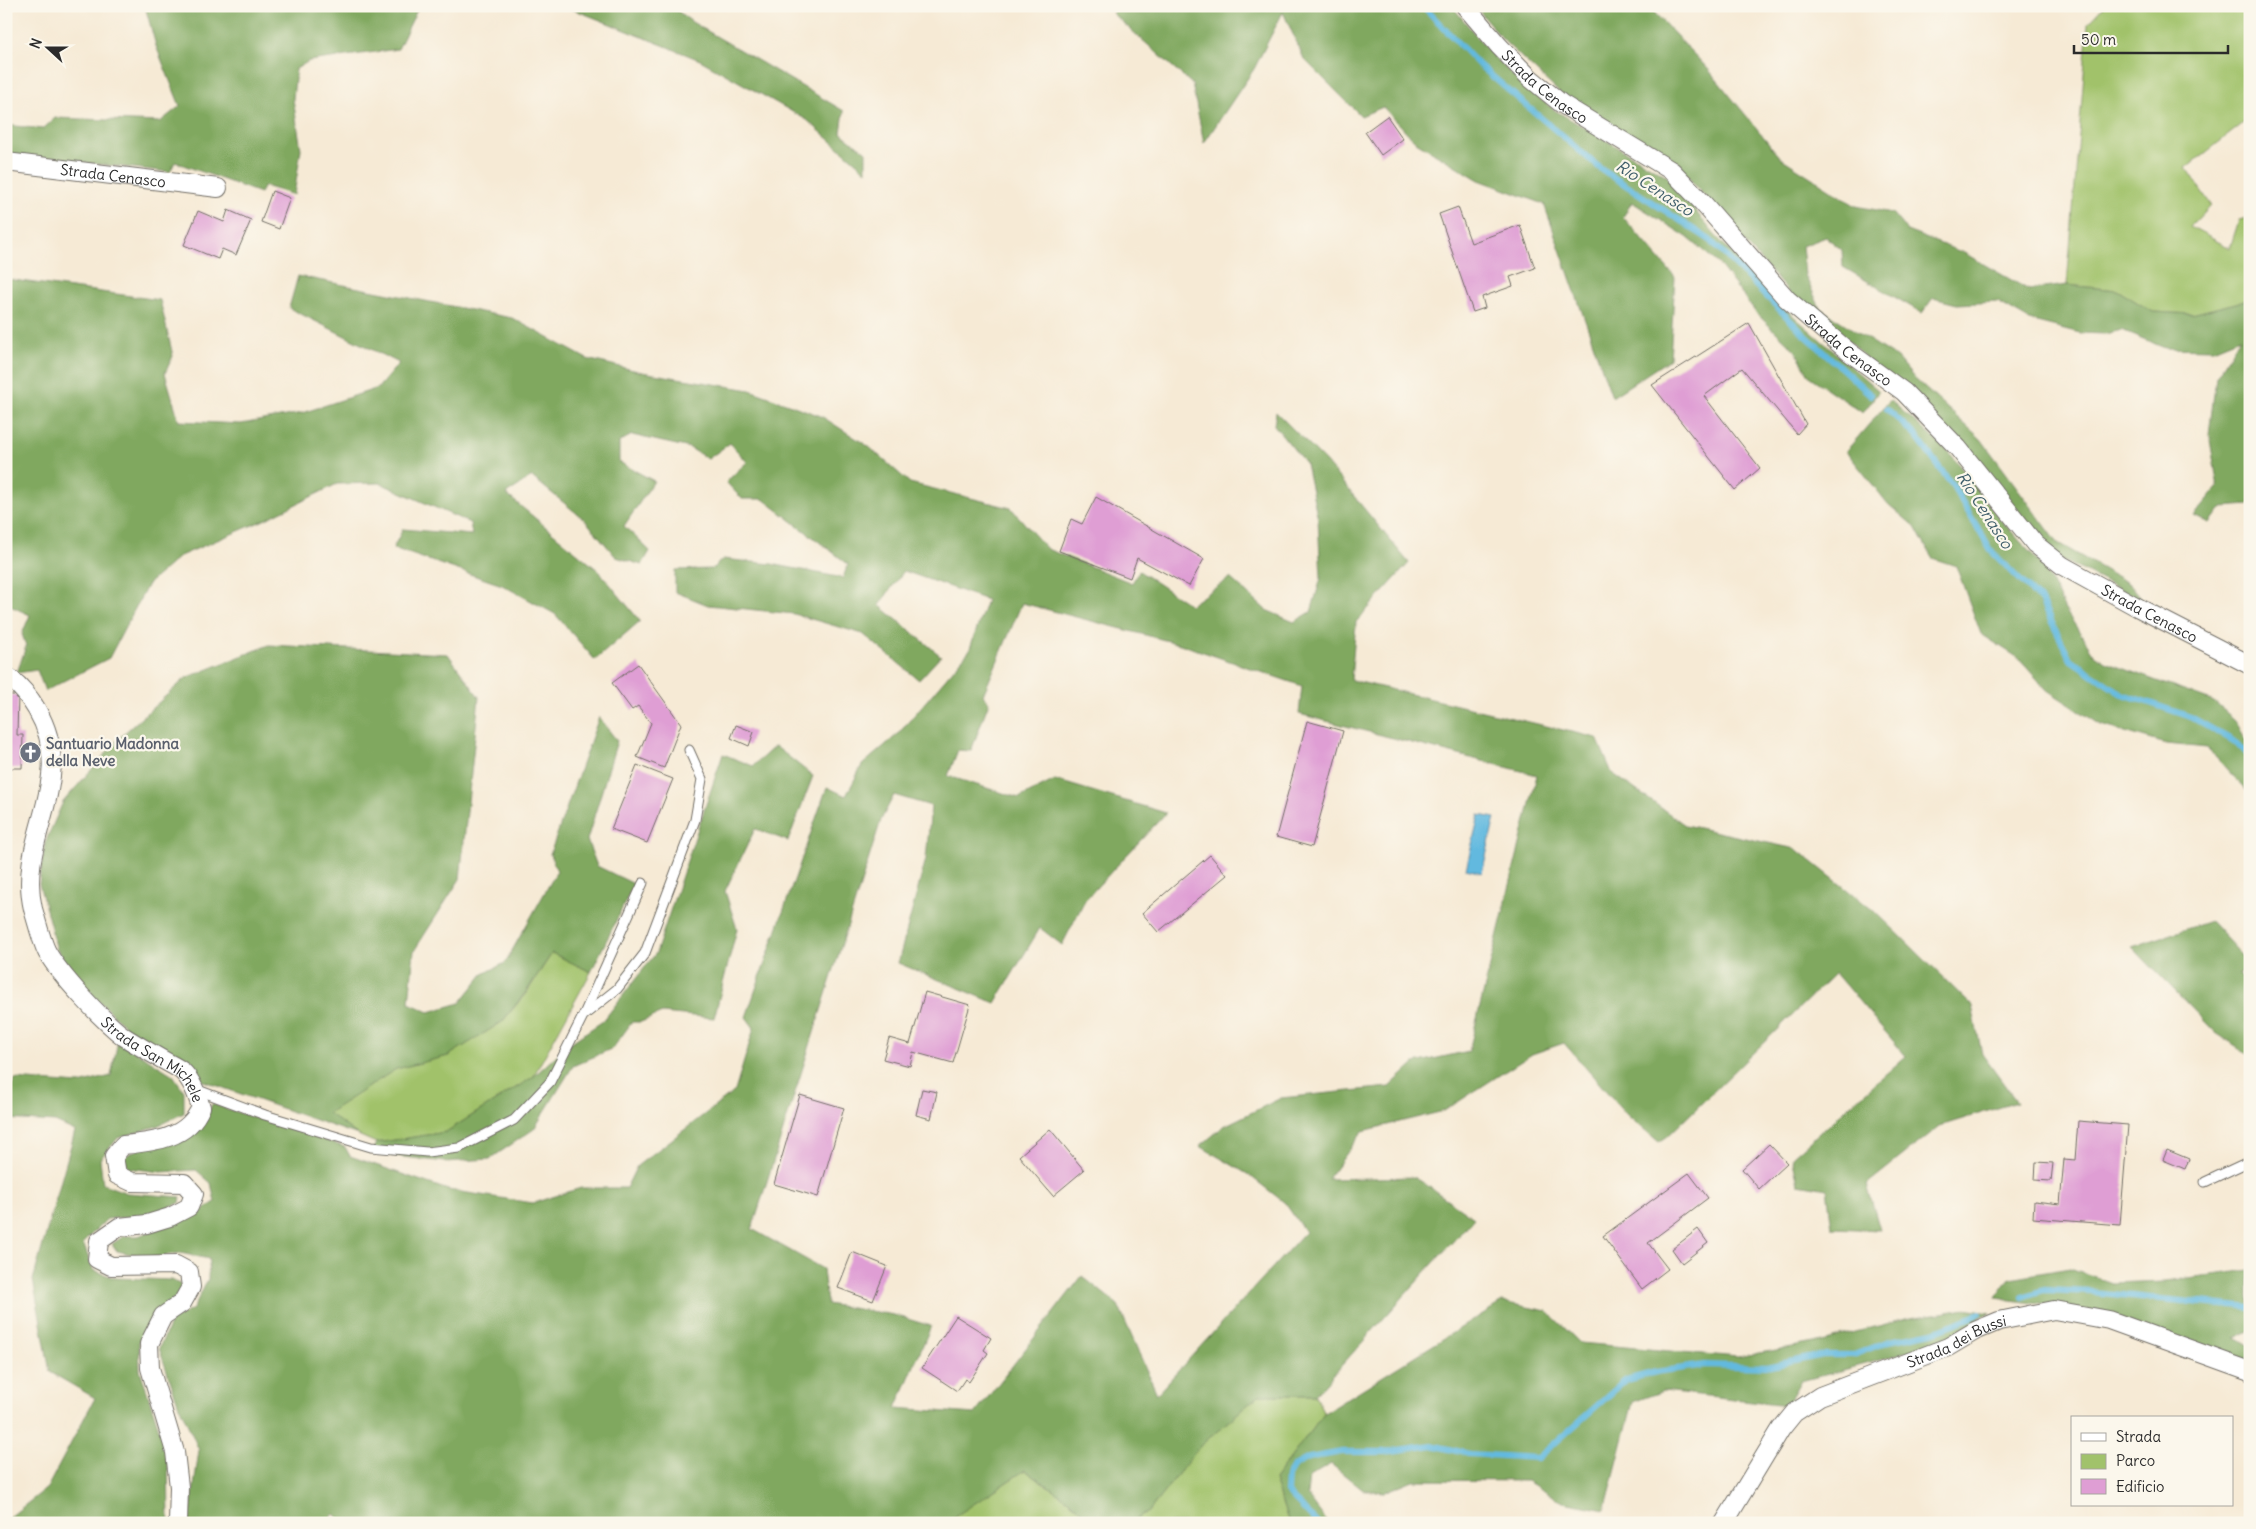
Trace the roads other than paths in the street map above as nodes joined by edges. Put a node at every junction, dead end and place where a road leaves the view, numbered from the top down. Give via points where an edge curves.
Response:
1 (1465, 6) edge
2 (6, 162) edge
3 (218, 188) dead end
4 (2250, 665) edge
5 (6, 680) edge
6 (688, 750) dead end
7 (642, 883) dead end
8 (583, 1016) junction
9 (194, 1089) junction
10 (2250, 1162) edge
11 (2205, 1182) dead end
12 (2250, 1372) edge
13 (178, 1523) edge
14 (1724, 1523) edge

1 - 4 street, Strada Cenasco via 1530,78 1562,104 1672,171 1787,299 1849,352 1904,392 1958,448 2035,544 2063,566
2 - 3 street, Strada Cenasco
5 - 9 street, Strada San Michele via 11,679 30,698 44,723 50,747 53,775 32,855 30,882 33,908 47,951 81,995 122,1034 182,1071
6 - 8 lane via 702,779 695,820 645,953 617,989
7 - 8 lane
8 - 9 lane via 550,1082 514,1120 459,1148 427,1152 371,1146 265,1115
9 - 13 street, Strada San Michele via 201,1107 196,1121 177,1134 152,1142 123,1145 114,1156 117,1175 132,1182 184,1183 194,1194 190,1207 147,1224 118,1226 99,1241 96,1259 111,1266 176,1265 189,1272 191,1287 182,1303 163,1316 149,1344 150,1368 175,1452 179,1487
10 - 11 lane
12 - 14 street, Strada dei Bussi via 2110,1320 2054,1310 1999,1321 1948,1347 1820,1396 1794,1413

